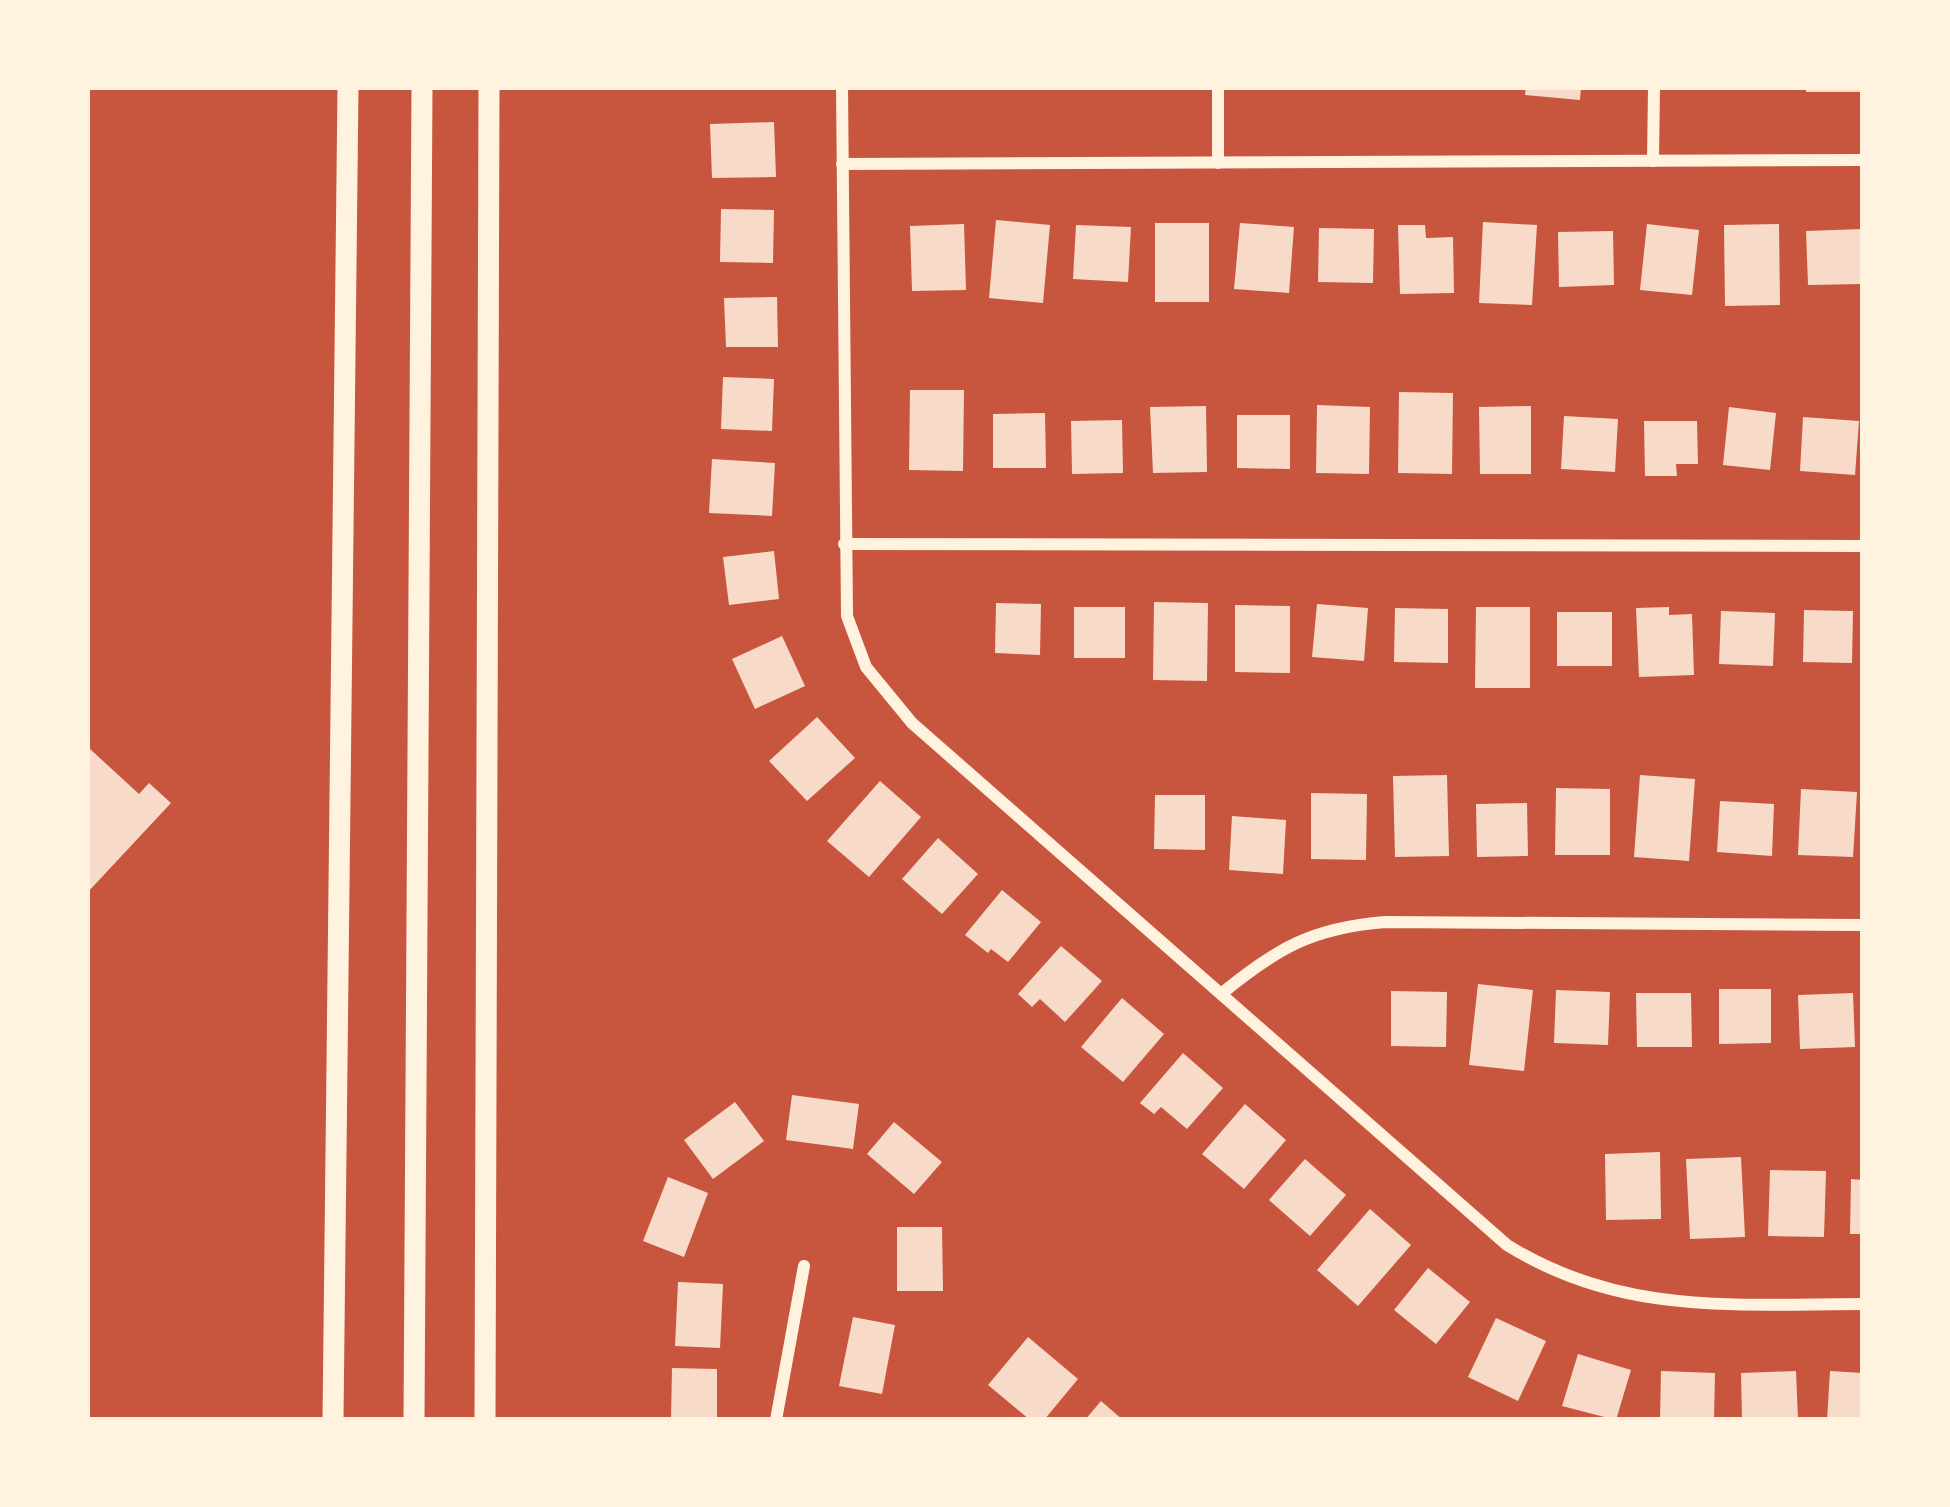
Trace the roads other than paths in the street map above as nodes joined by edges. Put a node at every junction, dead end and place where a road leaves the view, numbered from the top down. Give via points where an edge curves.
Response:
1 (348, 87) edge
2 (422, 87) edge
3 (489, 87) edge
4 (842, 87) edge
5 (1218, 87) edge
6 (1654, 87) edge
7 (1863, 160) edge
8 (1653, 161) junction
9 (1218, 163) junction
10 (842, 164) junction
11 (844, 544) junction
12 (1863, 546) edge
13 (1863, 926) edge
14 (1221, 994) junction
15 (804, 1266) dead end
16 (1863, 1304) edge
17 (333, 1420) edge
18 (414, 1420) edge
19 (485, 1420) edge
20 (776, 1420) edge

1 - 17 highway
2 - 18 highway
3 - 19 highway
4 - 10 street
5 - 9 street
6 - 8 street
7 - 8 street
8 - 9 street
9 - 10 street
10 - 11 street
11 - 12 street
11 - 14 street via 847,616 866,668 912,723
13 - 14 street via 1346,925 1267,956
14 - 16 street via 1542,1266 1632,1297 1682,1304
15 - 20 street

